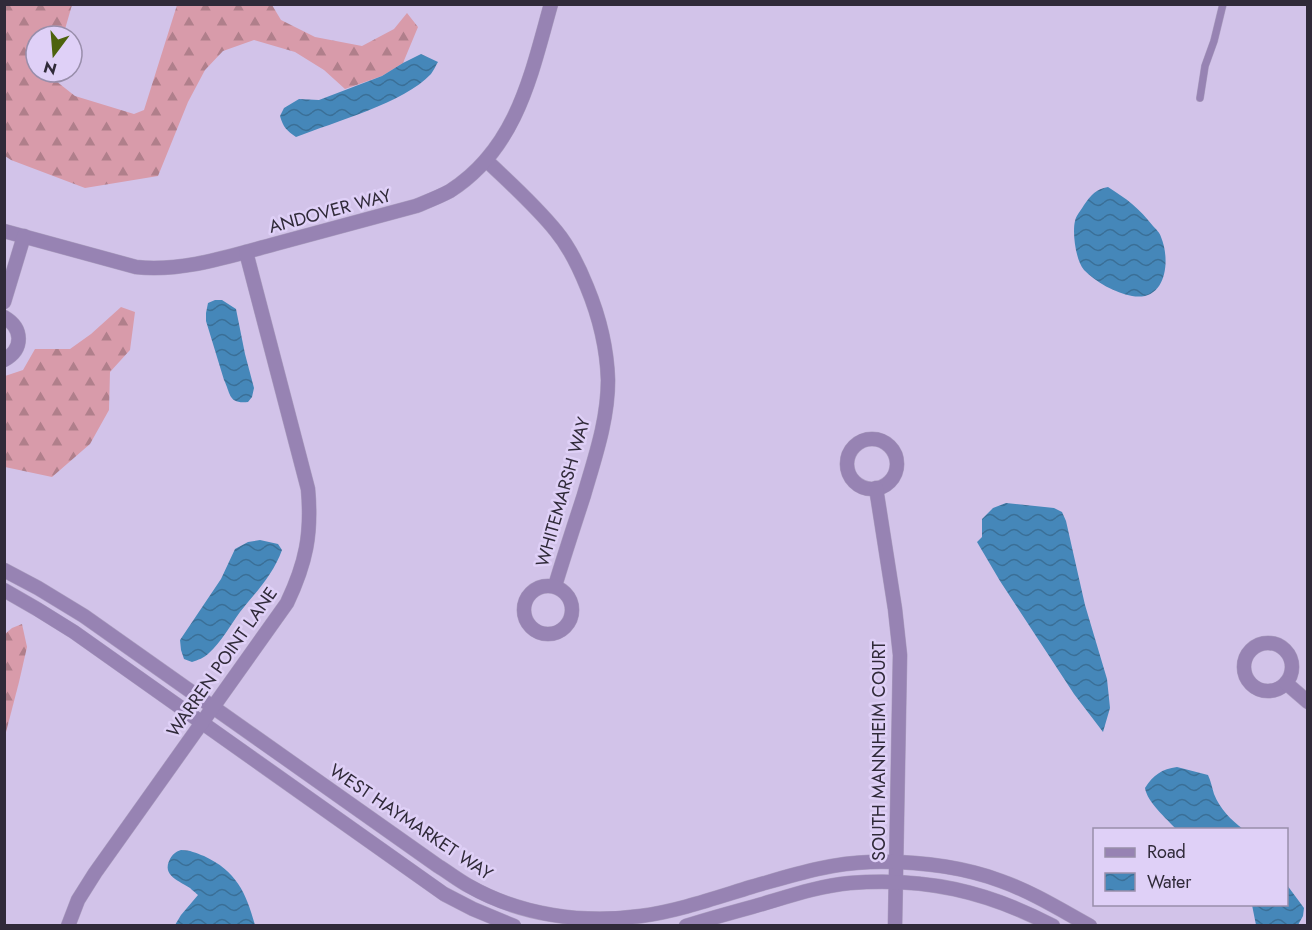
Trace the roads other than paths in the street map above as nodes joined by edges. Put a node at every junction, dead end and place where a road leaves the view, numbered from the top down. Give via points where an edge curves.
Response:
1 (551, 4) edge
2 (1223, 4) edge
3 (1200, 98) dead end
4 (486, 160) junction
5 (4, 231) edge
6 (24, 236) junction
7 (246, 252) junction
8 (4, 302) edge
9 (4, 317) edge
10 (4, 360) edge
11 (876, 488) dead end
12 (4, 570) edge
13 (555, 586) dead end
14 (4, 591) edge
15 (1286, 683) dead end
16 (1308, 702) edge
17 (213, 706) junction
18 (202, 723) junction
19 (896, 872) junction
20 (518, 907) junction
21 (512, 925) edge
22 (68, 926) edge
23 (686, 926) edge
24 (895, 926) edge
25 (1053, 926) edge
26 (1090, 926) edge

1 - 4 street, ANDOVER WAY via 521,103 503,139
2 - 3 lane
4 - 7 street, ANDOVER WAY via 470,177 438,198
4 - 13 street, WHITEMARSH WAY via 532,203 570,251 592,298 605,346 607,400 599,445
5 - 6 street, ANDOVER WAY
6 - 7 street, ANDOVER WAY via 154,269
6 - 8 street
7 - 17 street, WARREN POINT LANE via 308,489 309,538 287,603
9 - 10 street via 12,321 18,332 18,345
11 - 19 street, SOUTH MANNHEIM COURT via 900,655
12 - 17 street, WEST HAYMARKET WAY via 84,616
14 - 18 street, WEST HAYMARKET WAY via 74,632
15 - 16 street
17 - 18 street, WARREN POINT LANE
17 - 20 street, WEST HAYMARKET WAY via 438,866 469,886
18 - 21 street, WEST HAYMARKET WAY via 444,894
18 - 22 street, WARREN POINT LANE via 95,873
19 - 20 street, WEST HAYMARKET WAY via 868,862 845,864 668,911 613,919 550,915
19 - 23 street, WEST HAYMARKET WAY via 804,892
19 - 24 street, SOUTH MANNHEIM COURT
19 - 25 street, WEST HAYMARKET WAY via 1019,908
19 - 26 street, WEST HAYMARKET WAY via 937,866 972,873 1023,890
20 - 21 street

